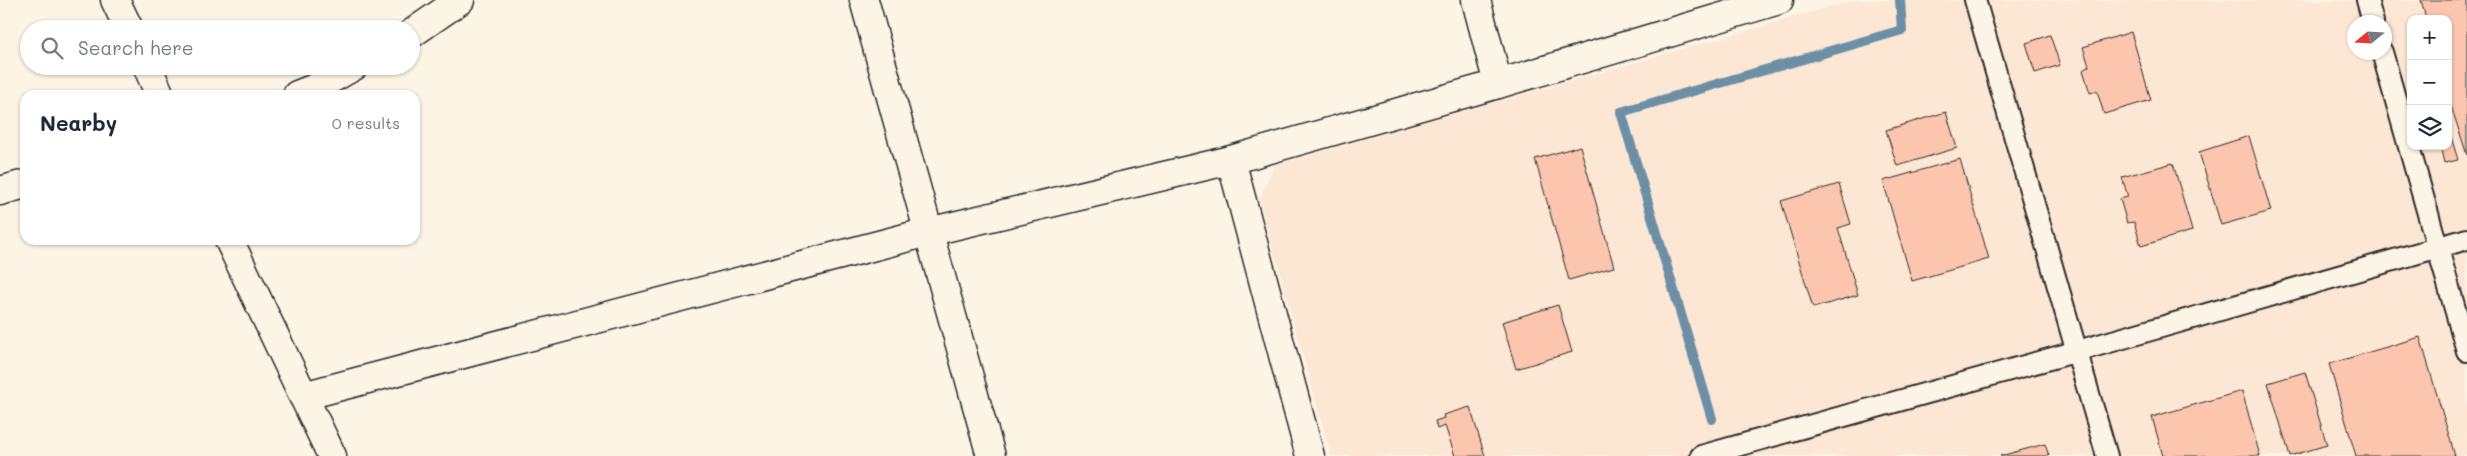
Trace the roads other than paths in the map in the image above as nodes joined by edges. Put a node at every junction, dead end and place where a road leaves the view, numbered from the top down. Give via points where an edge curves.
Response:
1 (115, 0) edge
2 (460, 0) edge
3 (864, 0) edge
4 (1476, 0) edge
5 (1779, 0) edge
6 (1975, 0) edge
7 (2367, 0) edge
8 (2371, 15) edge
9 (125, 20) edge
10 (420, 28) edge
11 (2384, 60) edge
12 (151, 75) edge
13 (338, 75) edge
14 (1498, 84) junction
15 (158, 90) edge
16 (310, 90) edge
17 (1231, 160) junction
18 (20, 185) edge
19 (0, 190) edge
20 (928, 232) junction
21 (2467, 238) edge
22 (231, 245) edge
23 (2436, 247) junction
24 (2078, 351) junction
25 (2467, 351) edge
26 (303, 396) junction
27 (332, 456) edge
28 (991, 456) edge
29 (1310, 456) edge
30 (1701, 456) edge
31 (2107, 456) edge

1 - 9 street
2 - 10 street
3 - 20 street
4 - 14 street
5 - 14 street
6 - 24 lane
7 - 8 lane
11 - 23 lane
12 - 15 street
13 - 16 street
14 - 17 street
17 - 20 street
17 - 29 street
18 - 19 street
20 - 26 street
20 - 28 street
21 - 23 lane
22 - 26 street
23 - 24 lane
23 - 25 lane
24 - 30 lane
24 - 31 lane
26 - 27 street

